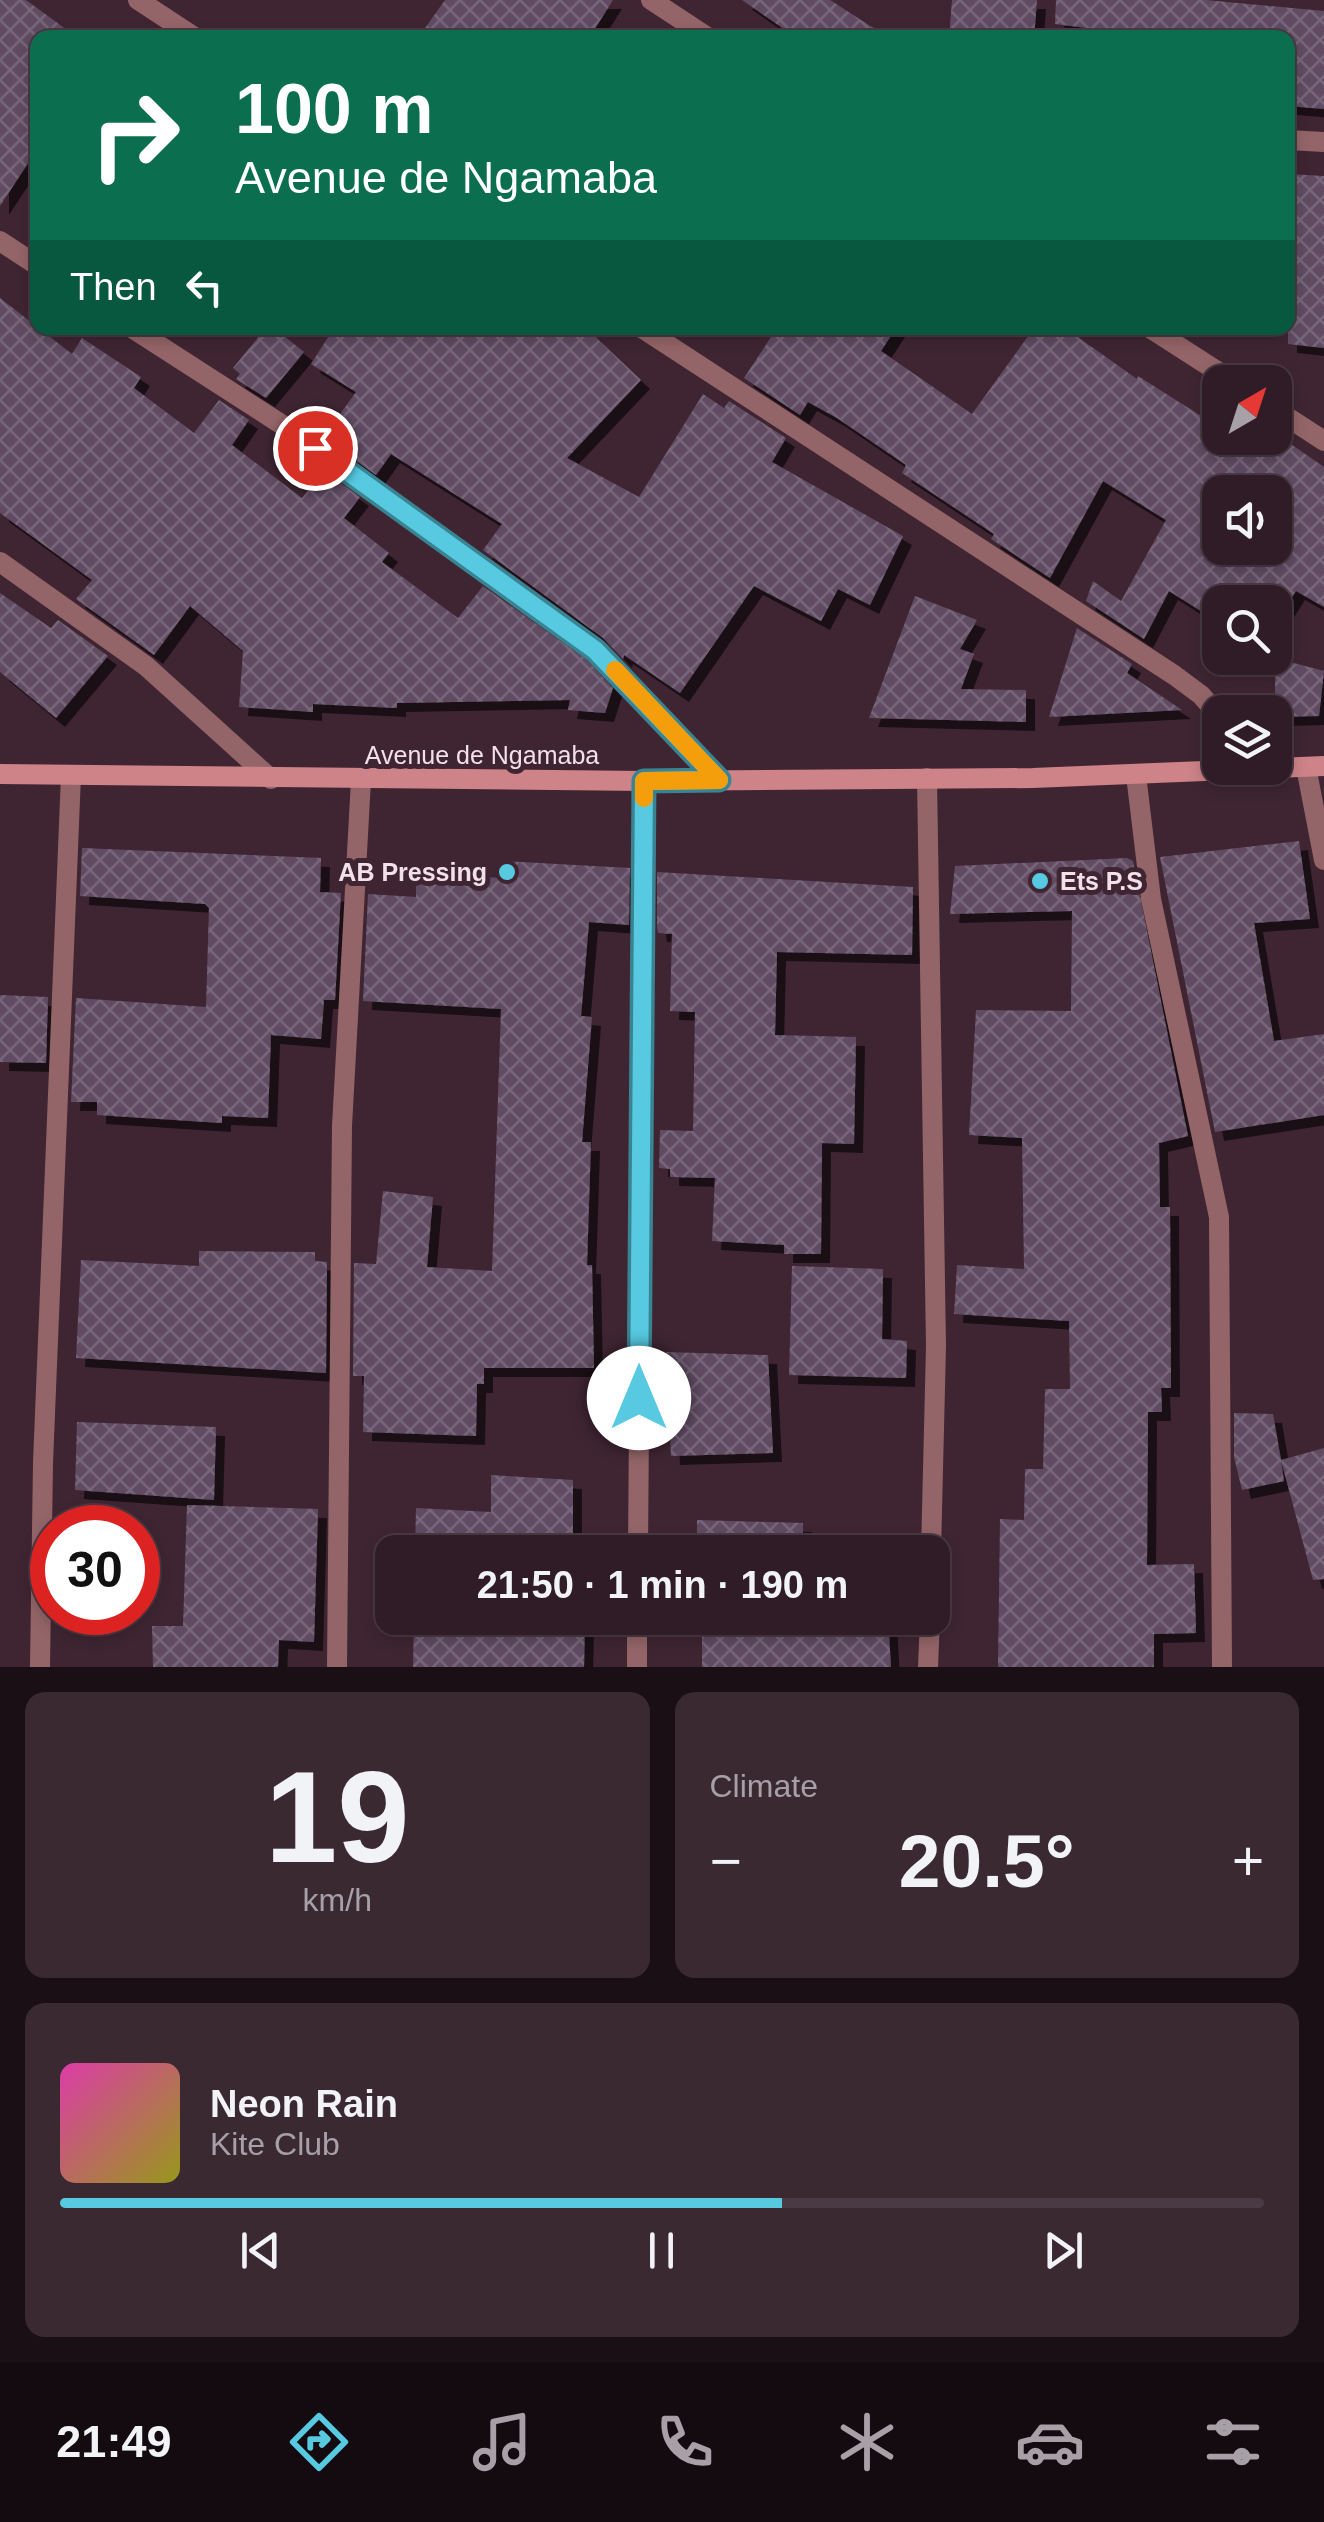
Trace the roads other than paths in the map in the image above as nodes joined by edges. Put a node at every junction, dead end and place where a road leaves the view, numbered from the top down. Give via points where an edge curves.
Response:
1 (138, 0) edge
2 (652, 0) edge
3 (184, 30) edge
4 (696, 30) edge
5 (1295, 140) edge
6 (1324, 142) edge
7 (0, 241) edge
8 (30, 261) edge
9 (143, 335) edge
10 (653, 335) edge
11 (1161, 335) edge
12 (1208, 365) edge
13 (1292, 420) edge
14 (1324, 441) edge
15 (0, 562) edge
16 (1202, 696) edge
17 (1315, 766) edge
18 (1202, 771) edge
19 (0, 774) edge
20 (71, 775) junction
21 (1136, 775) junction
22 (271, 778) junction
23 (926, 778) junction
24 (361, 780) junction
25 (719, 780) junction
26 (644, 781) junction
27 (1324, 860) edge
28 (638, 1535) edge
29 (931, 1535) edge
30 (637, 1635) edge
31 (929, 1635) edge
32 (40, 1667) edge
33 (338, 1667) edge
34 (637, 1667) edge
35 (928, 1667) edge
36 (1222, 1667) edge

1 - 3 street
2 - 4 street
5 - 6 street
7 - 8 street
9 - 25 street via 284,426 595,650
10 - 16 street
11 - 12 street
13 - 14 street
15 - 22 street via 146,666
17 - 27 street
18 - 21 main road, Avenue de Ngamaba
19 - 20 main road, Avenue de Ngamaba
20 - 22 main road, Avenue de Ngamaba
20 - 32 street
21 - 23 main road, Avenue de Ngamaba
21 - 36 street via 1151,899 1219,1217
22 - 24 main road, Avenue de Ngamaba
23 - 25 main road, Avenue de Ngamaba
23 - 29 street via 936,1346
24 - 26 main road, Avenue de Ngamaba
24 - 33 street via 342,1126
25 - 26 main road, Avenue de Ngamaba
26 - 28 street
30 - 34 street
31 - 35 street

